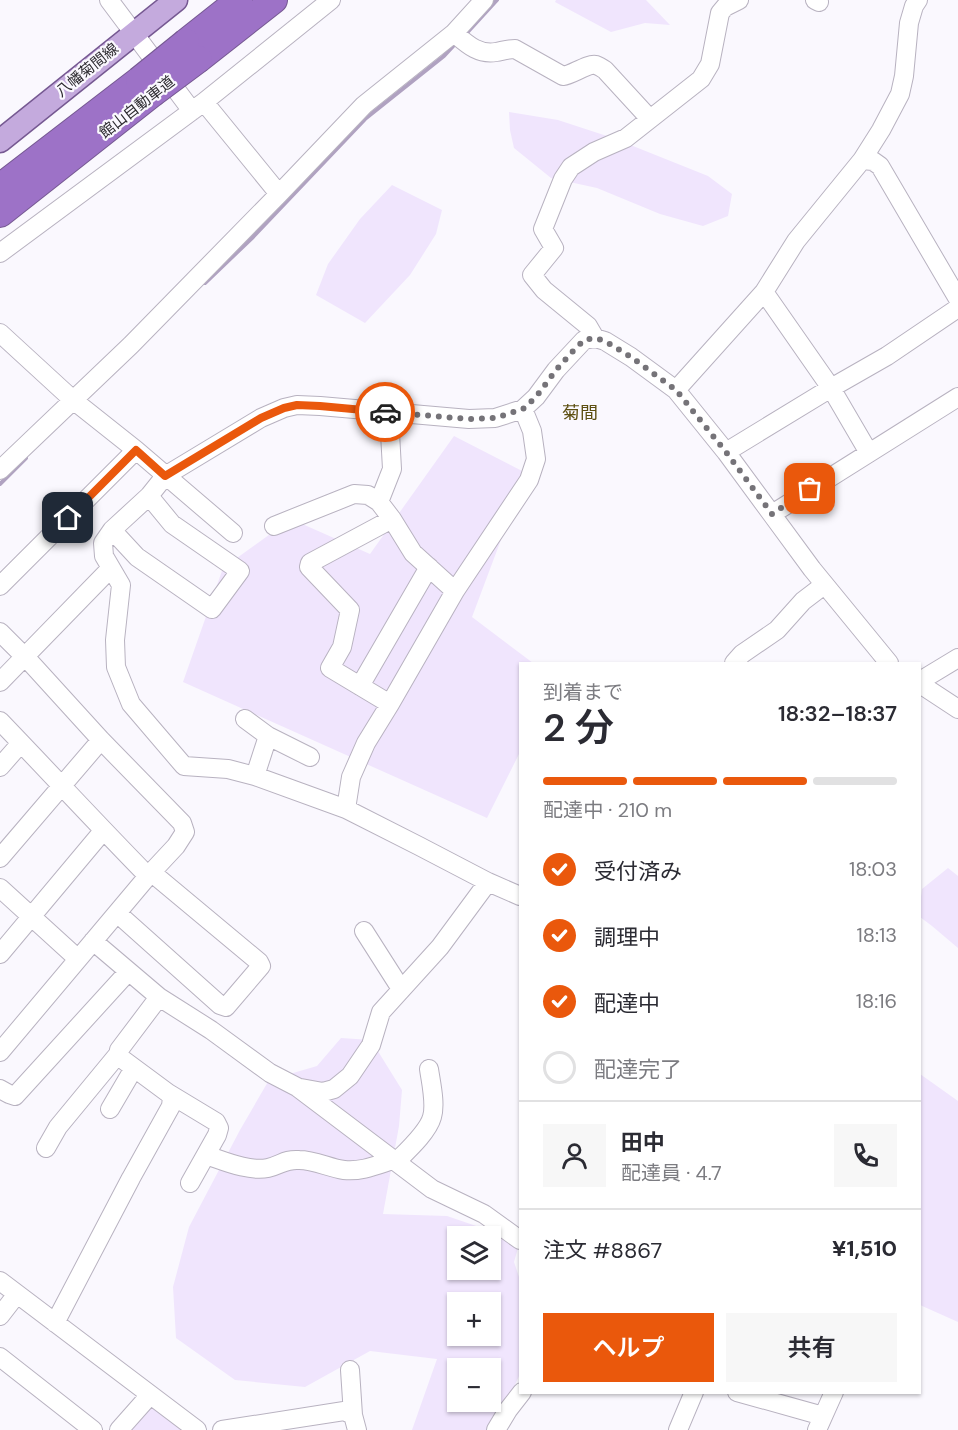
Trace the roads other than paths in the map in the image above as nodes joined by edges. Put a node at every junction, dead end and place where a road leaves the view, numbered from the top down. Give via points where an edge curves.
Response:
1 (109, 0) edge
2 (176, 0) edge
3 (239, 0) edge
4 (274, 0) edge
5 (331, 0) edge
6 (484, 0) edge
7 (739, 0) edge
8 (918, 0) edge
9 (133, 33) junction
10 (454, 33) junction
11 (192, 51) junction
12 (145, 87) junction
13 (198, 107) junction
14 (650, 119) junction
15 (0, 141) edge
16 (862, 160) junction
17 (0, 188) edge
18 (279, 195) junction
19 (0, 214) edge
20 (0, 253) edge
21 (764, 292) junction
22 (958, 299) edge
23 (958, 308) edge
24 (0, 333) edge
25 (595, 338) junction
26 (831, 388) junction
27 (676, 390) junction
28 (958, 397) edge
29 (73, 400) junction
30 (523, 409) junction
31 (387, 412) junction
32 (136, 450) junction
33 (726, 452) junction
34 (868, 453) junction
35 (0, 470) edge
36 (165, 476) junction
37 (149, 496) junction
38 (379, 502) junction
39 (772, 514) junction
40 (392, 519) junction
41 (274, 526) dead end
42 (112, 530) junction
43 (233, 533) dead end
44 (429, 567) junction
45 (111, 568) junction
46 (824, 585) junction
47 (0, 586) edge
48 (455, 591) junction
49 (0, 632) edge
50 (25, 657) junction
51 (958, 658) edge
52 (735, 662) edge
53 (887, 662) edge
54 (0, 682) edge
55 (921, 682) edge
56 (921, 684) edge
57 (360, 686) junction
58 (390, 704) junction
59 (958, 709) edge
60 (245, 719) dead end
61 (0, 721) edge
62 (268, 736) junction
63 (101, 740) junction
64 (21, 743) junction
65 (310, 757) dead end
66 (0, 767) edge
67 (255, 776) junction
68 (62, 785) junction
69 (346, 809) junction
70 (103, 831) junction
71 (0, 858) edge
72 (150, 874) junction
73 (488, 882) junction
74 (0, 888) edge
75 (519, 896) edge
76 (117, 913) junction
77 (31, 917) junction
78 (364, 931) dead end
79 (93, 941) junction
80 (0, 954) edge
81 (78, 959) junction
82 (128, 972) junction
83 (401, 989) junction
84 (159, 997) junction
85 (0, 1052) edge
86 (119, 1053) junction
87 (134, 1068) junction
88 (429, 1070) dead end
89 (297, 1087) junction
90 (0, 1089) edge
91 (168, 1093) junction
92 (110, 1109) dead end
93 (46, 1148) dead end
94 (206, 1155) junction
95 (395, 1161) junction
96 (190, 1183) dead end
97 (519, 1239) edge
98 (0, 1281) edge
99 (17, 1294) junction
100 (0, 1316) edge
101 (55, 1323) junction
102 (0, 1358) edge
103 (350, 1370) dead end
104 (520, 1394) edge
105 (693, 1394) edge
106 (742, 1394) edge
107 (833, 1394) edge
108 (150, 1395) junction
109 (355, 1423) edge
110 (820, 1423) edge
111 (93, 1430) edge
112 (119, 1430) edge
113 (196, 1430) edge
114 (222, 1430) edge
115 (495, 1430) edge
116 (678, 1430) edge

1 - 9 street
2 - 9 main road, 八幡菊間線
3 - 11 highway, 館山自動車道
4 - 11 highway, 館山自動車道
5 - 13 street
6 - 10 street
7 - 14 street via 720,13 710,64 701,79
8 - 16 street via 909,22 900,94
9 - 13 street
9 - 15 main road, 八幡菊間線
10 - 14 street via 484,53 515,49 563,76 595,65 605,70
10 - 18 street via 364,105
11 - 12 highway, 館山自動車道, bridge
12 - 17 highway, 館山自動車道
12 - 19 highway, 館山自動車道
13 - 18 street
13 - 20 street
14 - 25 street via 626,138 571,167 543,229 554,248 532,275 544,290 588,326
16 - 21 street via 796,241
16 - 22 street via 880,166
18 - 29 street
21 - 26 street
21 - 27 street
23 - 26 street
24 - 29 street
25 - 27 street via 631,357
25 - 30 street via 584,340
26 - 33 street
26 - 34 street
27 - 33 street
28 - 34 street
29 - 32 street
29 - 35 street
30 - 31 street via 495,418 469,419
30 - 48 street via 532,431 536,459 529,480
31 - 36 street via 297,405 284,408
31 - 38 street via 392,469
32 - 36 street
32 - 47 street
33 - 39 street
34 - 39 street
36 - 37 street
36 - 43 street
37 - 42 street
37 - 42 street via 172,524 240,571 212,609 137,557
38 - 40 street
38 - 41 street via 368,495 354,494
39 - 46 street
40 - 44 street via 413,553
40 - 57 street via 309,567 350,610 342,647 330,668
42 - 45 street via 104,543 104,556
44 - 48 street
44 - 57 street
45 - 50 street
45 - 67 street via 120,585 116,667 131,704 184,766 228,769
46 - 52 street via 777,630
46 - 53 street
48 - 58 street
49 - 50 street
50 - 54 street
50 - 63 street
51 - 55 street
56 - 59 street
57 - 58 street
58 - 69 street via 351,777
60 - 62 street
61 - 64 street
62 - 65 street
62 - 67 street
63 - 68 street
63 - 72 street via 182,823 185,832
64 - 66 street
64 - 68 street
67 - 69 street
68 - 70 street
68 - 71 street
69 - 73 street
70 - 72 street
70 - 77 street
72 - 76 street
72 - 76 street via 261,966 226,1007 220,1005
73 - 75 street
73 - 83 street via 440,947
74 - 77 street
76 - 79 street
77 - 80 street
77 - 81 street
78 - 83 street
79 - 81 street
79 - 82 street
81 - 85 street
82 - 84 street
82 - 90 street via 15,1096
83 - 89 street via 381,1012 370,1045 350,1076 334,1089 323,1092
84 - 86 street
84 - 89 street via 270,1073
86 - 87 street
86 - 93 street via 58,1127
87 - 91 street
87 - 92 street
88 - 95 street via 434,1115
89 - 95 street
91 - 94 street via 216,1122 217,1135
91 - 101 street via 171,1106
94 - 95 street via 234,1165 268,1168 289,1160 306,1160 344,1170
94 - 96 street
95 - 97 street via 432,1189 484,1214
98 - 99 street
99 - 100 street
99 - 101 street
101 - 108 street
102 - 111 street
103 - 109 street
104 - 115 street
105 - 116 street
106 - 110 street
107 - 110 street
108 - 112 street
108 - 113 street
109 - 114 street via 344,1411

